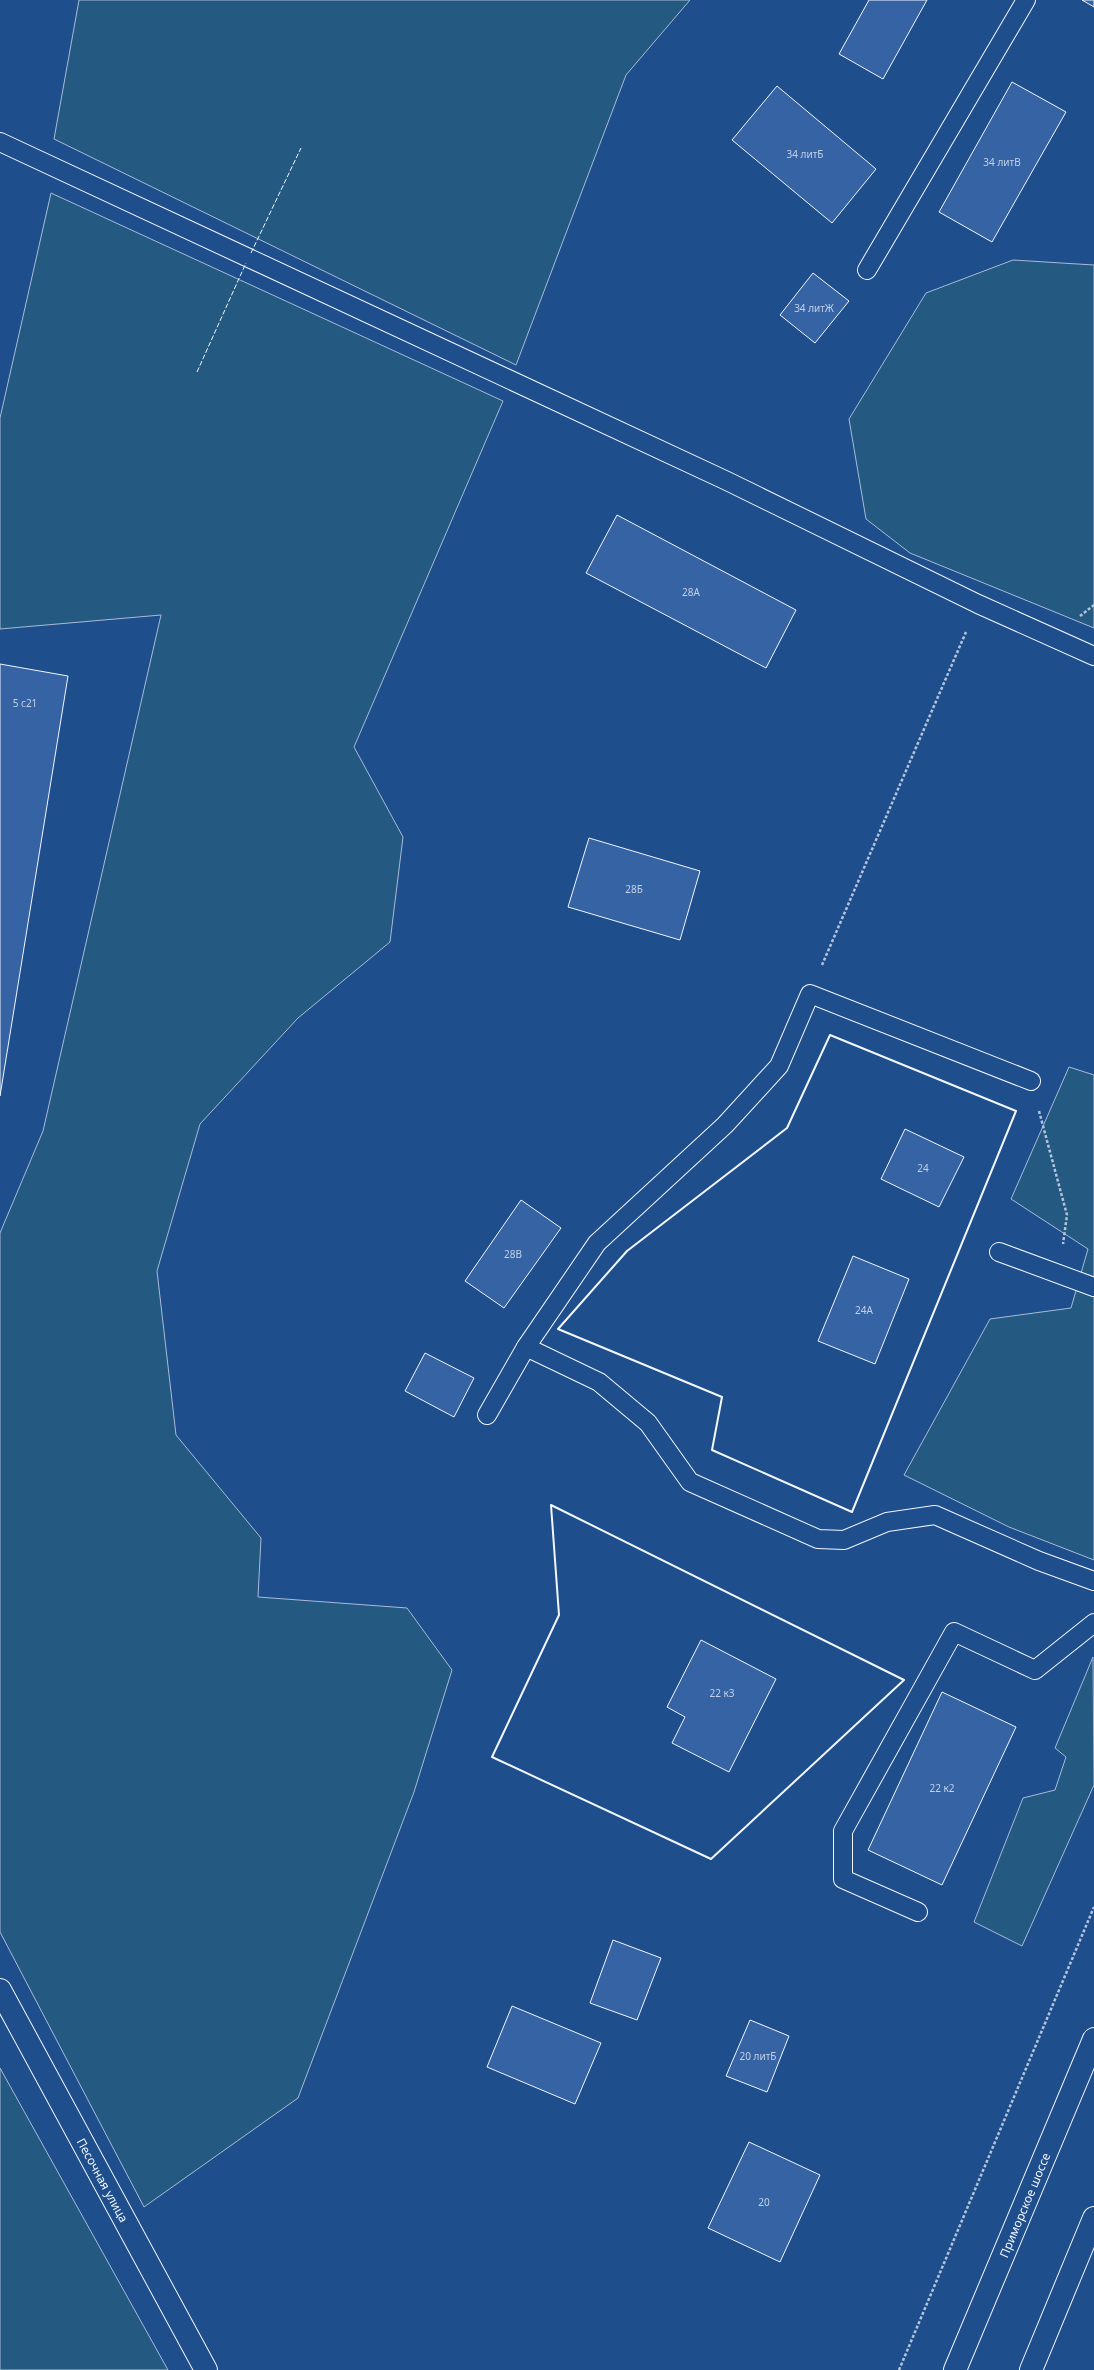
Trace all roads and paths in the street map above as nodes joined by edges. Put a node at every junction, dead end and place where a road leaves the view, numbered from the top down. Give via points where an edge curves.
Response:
1 (1026, 0) edge
2 (0, 142) edge
3 (867, 270) dead end
4 (978, 604) junction
5 (1094, 656) edge
6 (810, 994) junction
7 (1032, 1081) joint
8 (999, 1252) dead end
9 (1058, 1273) junction
10 (1094, 1287) edge
11 (526, 1347) junction
12 (487, 1414) dead end
13 (1094, 1581) edge
14 (1094, 1623) edge
15 (1094, 1907) edge
16 (918, 1912) dead end
17 (0, 1990) edge
18 (1094, 2039) edge
19 (1094, 2218) edge
20 (206, 2370) edge
21 (899, 2370) edge
22 (955, 2370) edge
23 (1031, 2370) edge

1 - 3 lane
2 - 4 lane via 720,478
4 - 5 lane
4 - 6 path
6 - 7 lane
6 - 11 lane via 779,1066 725,1125 597,1243
7 - 9 path via 1067,1215
8 - 9 lane
9 - 10 lane
11 - 12 lane
11 - 13 lane via 599,1382 648,1423 690,1482 818,1539 844,1540 887,1522 935,1515 1039,1561
14 - 16 lane via 1035,1670 954,1632 843,1831 843,1879
15 - 21 path
17 - 20 main road, Песочная улица
18 - 22 main road, Приморское шоссе
19 - 23 main road

